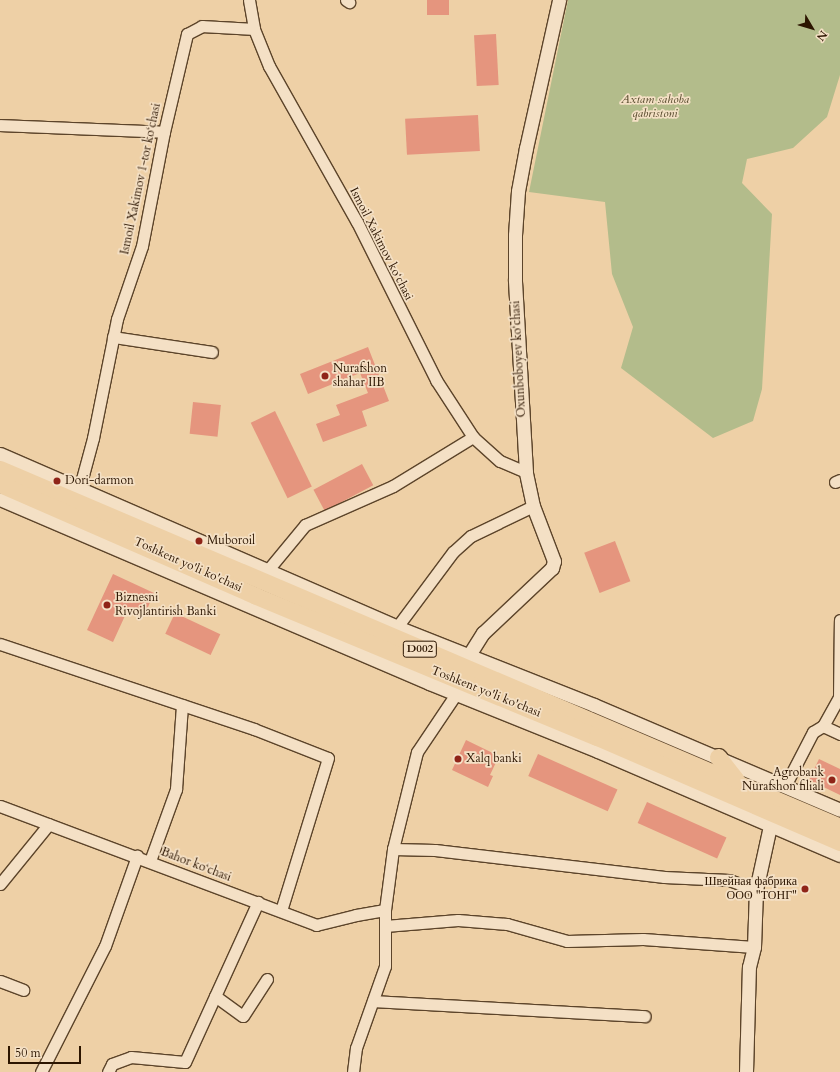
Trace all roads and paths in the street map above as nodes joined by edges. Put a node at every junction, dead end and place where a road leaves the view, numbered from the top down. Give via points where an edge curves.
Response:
1 (249, 0) edge
2 (559, 0) edge
3 (254, 29) junction
4 (0, 125) edge
5 (164, 132) junction
6 (113, 337) junction
7 (212, 352) dead end
8 (473, 437) junction
9 (0, 454) edge
10 (0, 469) edge
11 (526, 472) junction
12 (0, 484) edge
13 (79, 490) junction
14 (0, 499) edge
15 (533, 506) junction
16 (267, 571) junction
17 (253, 601) junction
18 (840, 620) edge
19 (397, 627) junction
20 (0, 644) edge
21 (463, 674) junction
22 (182, 705) junction
23 (823, 726) junction
24 (840, 734) edge
25 (718, 757) junction
26 (737, 782) junction
27 (785, 786) junction
28 (715, 788) junction
29 (0, 806) edge
30 (730, 808) junction
31 (840, 810) edge
32 (49, 824) junction
33 (770, 826) junction
34 (840, 827) edge
35 (840, 842) edge
36 (393, 849) junction
37 (840, 855) edge
38 (137, 856) junction
39 (150, 861) junction
40 (0, 884) edge
41 (756, 890) junction
42 (258, 902) junction
43 (385, 910) junction
44 (281, 912) junction
45 (385, 926) junction
46 (754, 947) junction
47 (267, 979) dead end
48 (0, 981) edge
49 (23, 990) dead end
50 (215, 996) junction
51 (372, 1001) junction
52 (645, 1016) dead end
53 (41, 1072) edge
54 (108, 1072) edge
55 (353, 1072) edge
56 (746, 1072) edge

1 - 3 street, Ismoil Xakimov ko‘chasi
2 - 11 street, Oxunboboyev ko‘chasi via 518,191 515,279
3 - 5 street, Ismoil Xakimov 1-tor ko‘chasi via 202,26 187,34
3 - 8 street, Ismoil Xakimov ko‘chasi via 269,66 357,222 436,380
4 - 5 street
5 - 6 street, Ismoil Xakimov 1-tor ko‘chasi via 142,246
6 - 7 street
6 - 13 street, Ismoil Xakimov 1-tor ko‘chasi via 93,438
8 - 11 street, Ismoil Xakimov ko‘chasi via 500,461
8 - 16 street via 393,486 324,519 305,525
9 - 13 street
10 - 21 main road, Toshkent yo'li ko'chasi / D002
11 - 15 street, Oxunboboyev ko‘chasi
12 - 17 main road, Toshkent yo'li ko'chasi / D002
13 - 16 street
14 - 17 street
15 - 19 street via 472,536 453,552
15 - 21 street, Oxunboboyev ko‘chasi via 553,554 552,568 483,633
16 - 19 street
17 - 21 main road, Toshkent yo'li ko'chasi / D002
18 - 23 street via 839,697
19 - 21 street
20 - 22 street
21 - 25 street
21 - 26 main road, Toshkent yo'li ko'chasi / D002
21 - 28 main road, Toshkent yo'li ko'chasi / D002
21 - 30 street
21 - 36 street via 417,752
22 - 39 street via 176,789
22 - 44 street via 328,758
23 - 24 street
23 - 27 street via 813,732
25 - 26 main road
25 - 27 street
26 - 34 main road, Toshkent yo'li ko'chasi / D002
27 - 31 street
28 - 30 main road
28 - 35 main road, Toshkent yo'li ko'chasi / D002
29 - 32 street, Bahor ko‘chasi
30 - 33 street
32 - 38 street, Bahor ko‘chasi
32 - 40 street
33 - 37 street
33 - 41 street
36 - 41 street via 435,850 664,877 729,880
36 - 43 street
38 - 39 street, Bahor ko‘chasi
38 - 53 street via 105,946
39 - 42 street, Bahor ko‘chasi
41 - 46 street
42 - 44 street, Bahor ko‘chasi
42 - 50 street
43 - 44 street, Bahor ko‘chasi via 316,925
43 - 45 street
45 - 46 street via 458,920 507,924 568,941 643,939
45 - 51 street via 385,966
46 - 56 street via 749,967
47 - 50 street via 243,1016
48 - 49 street
50 - 54 street via 185,1062 131,1057 112,1064
51 - 52 street
51 - 55 street via 356,1048

